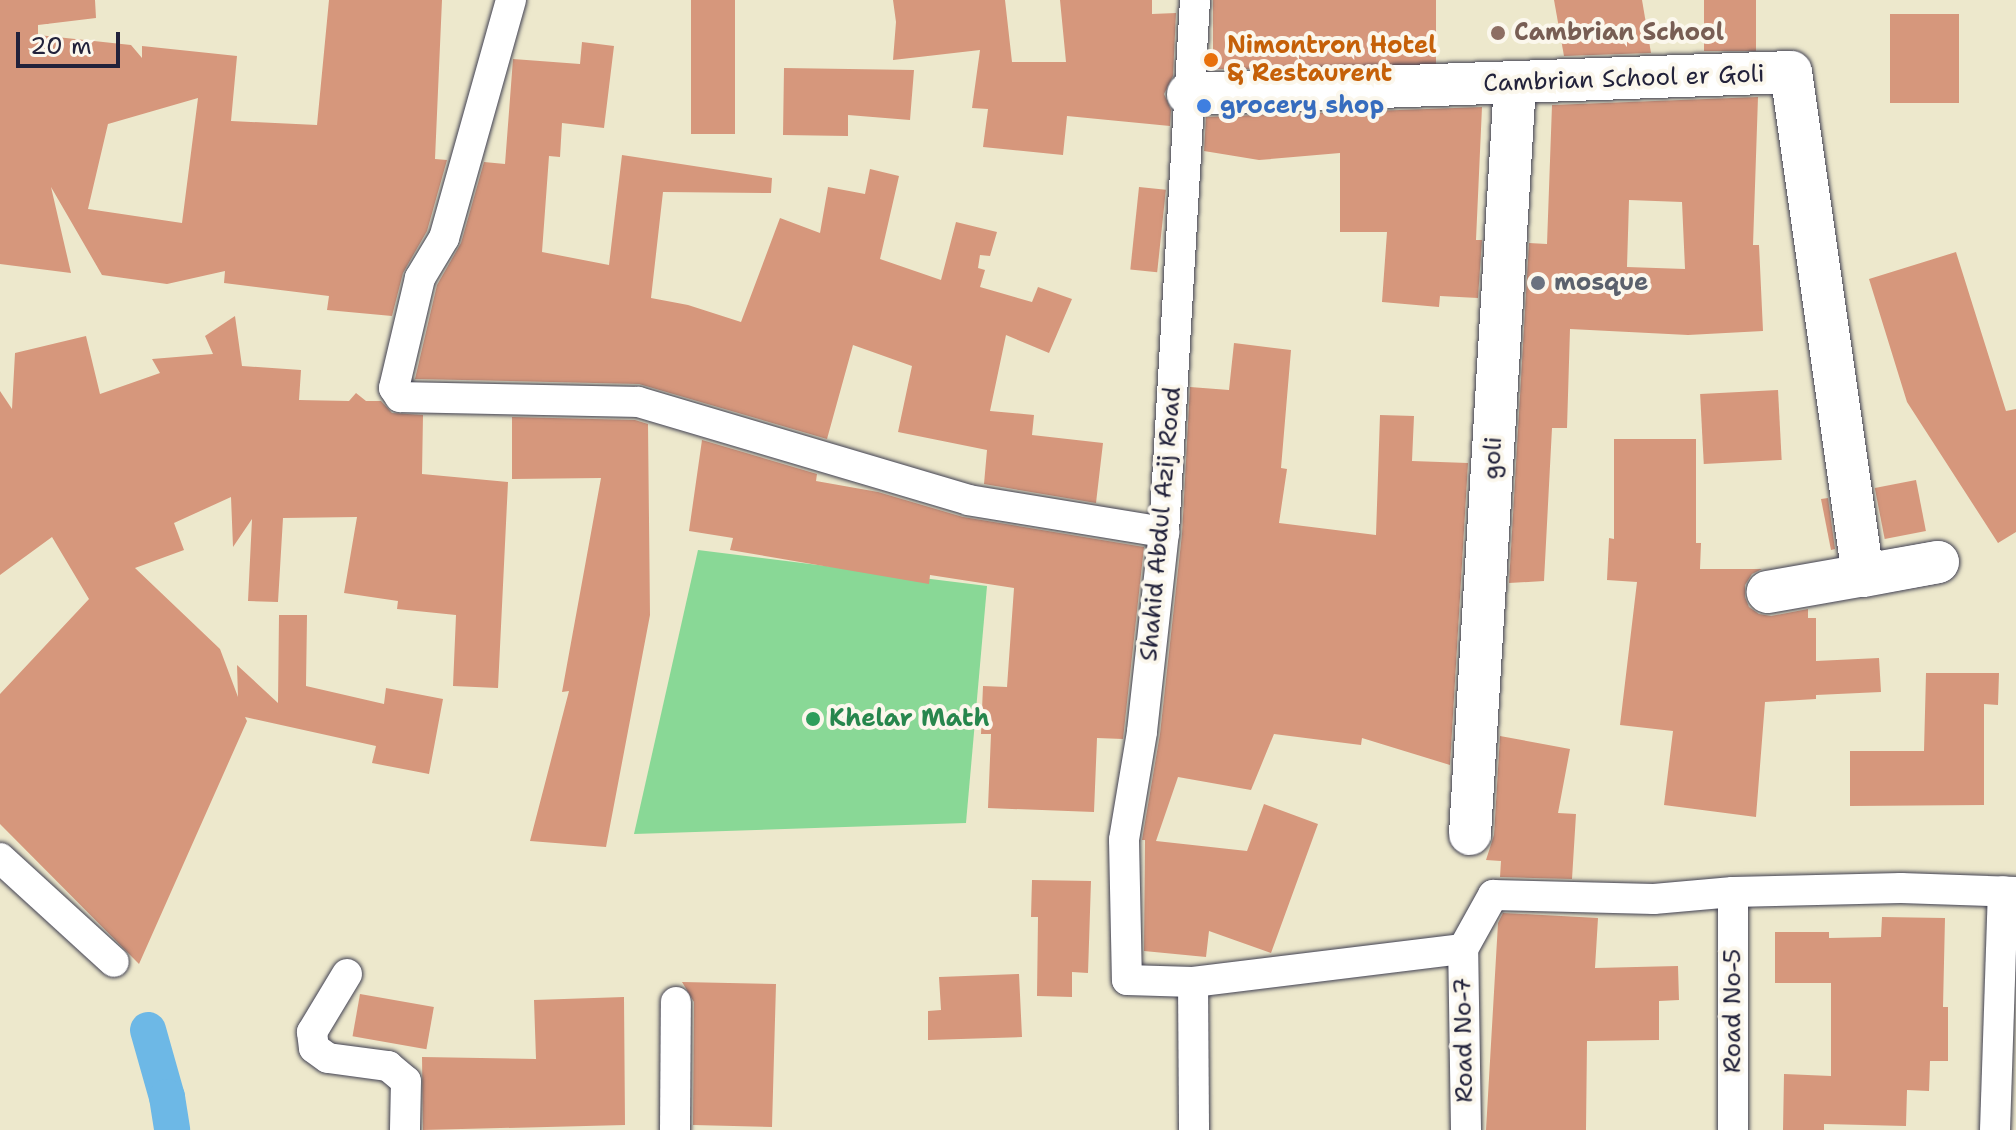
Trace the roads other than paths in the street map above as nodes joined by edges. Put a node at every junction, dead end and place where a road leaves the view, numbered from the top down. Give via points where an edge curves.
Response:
1 (511, 0) edge
2 (1195, 0) edge
3 (1515, 83) junction
4 (1188, 94) junction
5 (1164, 532) junction
6 (1768, 592) dead end
7 (1470, 834) dead end
8 (0, 858) edge
9 (1733, 892) junction
10 (2010, 892) edge
11 (1463, 949) junction
12 (114, 962) dead end
13 (347, 974) dead end
14 (1193, 982) junction
15 (676, 1002) dead end
16 (405, 1130) edge
17 (675, 1130) edge
18 (1194, 1130) edge
19 (1466, 1130) edge
20 (1733, 1130) edge
21 (1995, 1130) edge

1 - 5 street via 444,238 420,278 394,388 400,397 638,402 968,500
2 - 4 street, Shahid Abdul Azij Road
3 - 4 street, Cambrian School er Goli
3 - 6 street, Cambrian School er Goli via 1791,72 1805,166 1813,229 1816,245 1849,481 1861,560 1863,576 1923,565 1938,562 1908,568 1892,571 1877,573 1861,576
3 - 7 street, goli
4 - 5 street, Shahid Abdul Azij Road
5 - 14 street, Shahid Abdul Azij Road via 1124,840 1127,980
8 - 12 street
9 - 10 street
9 - 11 street via 1654,899 1493,895
9 - 20 street, Road No-5
10 - 21 street
11 - 14 street
11 - 19 street, Road No-7
13 - 16 street via 312,1032 314,1048 328,1058 388,1066 406,1081
14 - 18 street
15 - 17 street

